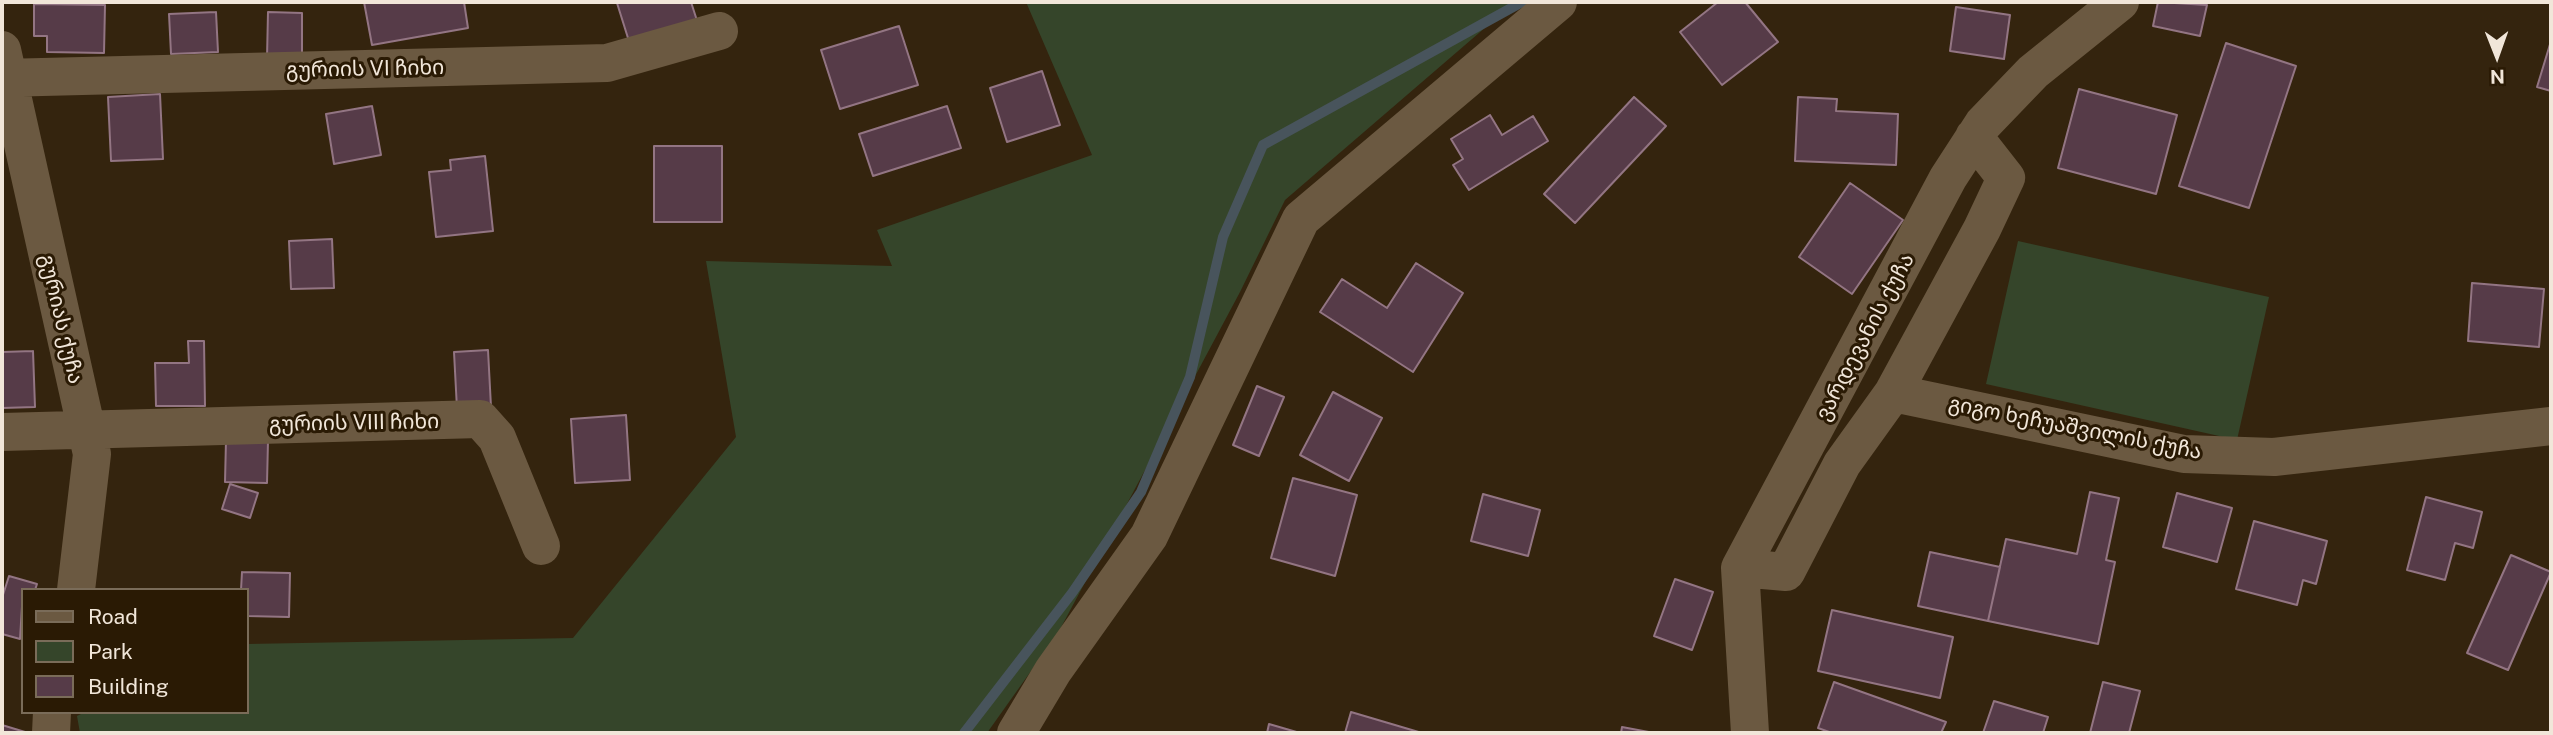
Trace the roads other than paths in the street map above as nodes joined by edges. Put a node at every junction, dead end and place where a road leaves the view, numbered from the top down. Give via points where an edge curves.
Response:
1 (1558, 2) edge
2 (2120, 2) edge
3 (719, 31) dead end
4 (4, 69) edge
5 (1974, 137) junction
6 (1893, 393) junction
7 (2551, 426) edge
8 (85, 428) junction
9 (2, 432) edge
10 (541, 546) dead end
11 (1740, 568) junction
12 (76, 588) edge
13 (52, 714) edge
14 (51, 733) edge
15 (1016, 733) edge
16 (1750, 733) edge

1 - 15 street via 1301,219 1149,536 1053,671
2 - 5 street, ვარდევანის ქუჩა via 2033,72
3 - 4 street, გურიის VI ჩიხი via 607,63
4 - 8 street, გურიას ქუჩა
5 - 6 street via 2006,178
5 - 11 street, ვარდევანის ქუჩა
6 - 7 street, გიგო ხეჩუაშვილის ქუჩა via 2184,454 2274,457
6 - 11 street via 1842,464 1786,572
8 - 9 street, გურიის VIII ჩიხი
8 - 10 street, გურიის VIII ჩიხი via 480,419 497,438
8 - 12 street, გურიას ქუჩა via 92,454
11 - 16 street
13 - 14 street

